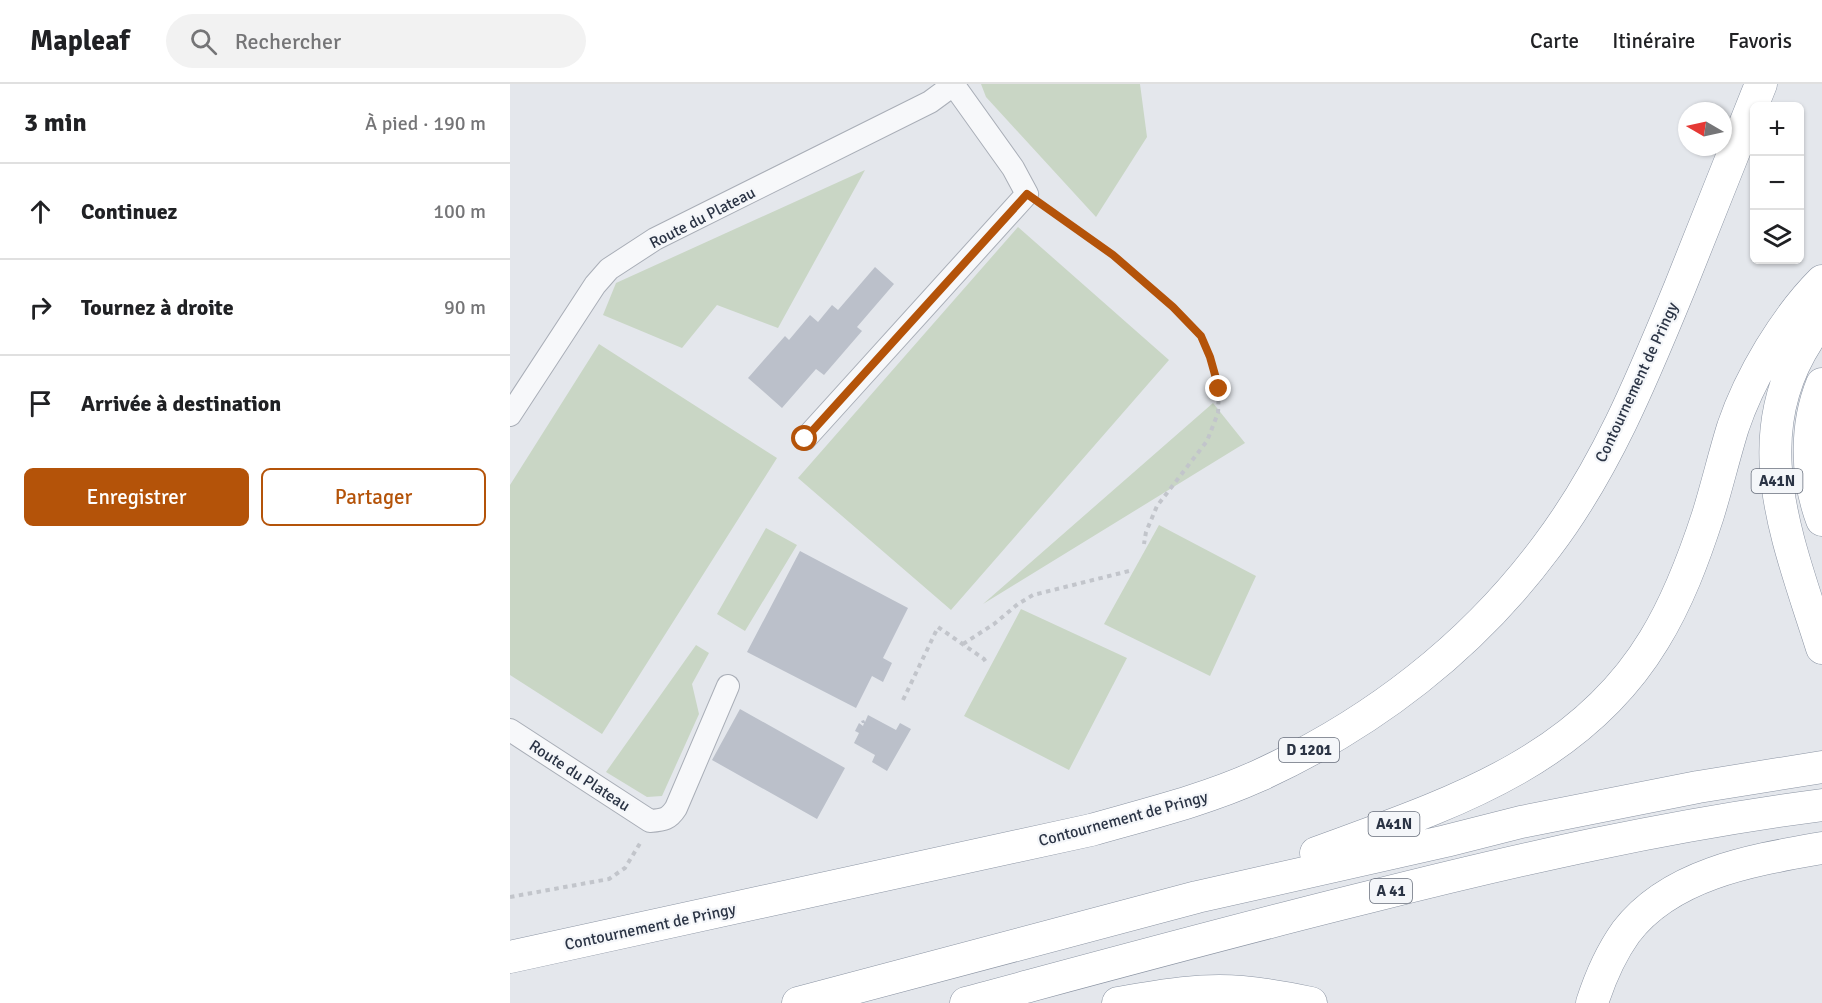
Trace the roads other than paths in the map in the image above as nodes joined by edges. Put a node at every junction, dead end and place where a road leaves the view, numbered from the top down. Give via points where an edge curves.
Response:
1 (951, 84) edge
2 (1761, 84) edge
3 (1781, 84) edge
4 (1774, 102) edge
5 (1753, 156) edge
6 (1822, 281) edge
7 (1822, 320) edge
8 (1780, 334) junction
9 (1822, 384) edge
10 (510, 415) edge
11 (805, 439) dead end
12 (1822, 520) edge
13 (1822, 648) edge
14 (1822, 659) edge
15 (728, 686) dead end
16 (510, 730) edge
17 (1822, 767) edge
18 (1822, 805) edge
19 (1822, 848) edge
20 (1197, 897) junction
21 (510, 957) edge
22 (510, 976) edge
23 (798, 1003) edge
24 (966, 1003) edge
25 (1118, 1003) edge
26 (1311, 1003) edge
27 (1592, 1003) edge

1 - 10 street, Route du Plateau via 930,102 656,239 609,269
1 - 11 street via 1027,194
2 - 21 highway, Contournement de Pringy / D 1201 via 1655,346 1588,484 1548,545 1499,604 1437,664 1368,715 1333,738 1256,777 1172,808 1091,830
3 - 4 highway
5 - 22 highway, Contournement de Pringy / D 1201 via 1663,374 1593,511 1545,579 1486,644 1380,730 1274,789 1137,836
6 - 8 highway
7 - 13 highway, A41N via 1802,348 1787,381 1776,426 1775,452 1784,519
8 - 14 highway, A41N via 1762,400 1756,453 1758,482 1773,543
8 - 20 highway, A41N via 1750,386 1734,426 1707,516 1673,606 1633,671 1597,710 1532,761 1477,791
9 - 12 highway, A41N via 1814,409 1810,456 1812,484
15 - 16 street, Route du Plateau via 669,818 650,821
17 - 20 highway, A 41 via 1610,803
18 - 24 highway, A 41 via 1677,828 1454,875
19 - 27 highway via 1762,859 1708,875 1673,892 1627,931 1607,965
20 - 23 highway, A 41
25 - 26 highway via 1180,993 1239,992

